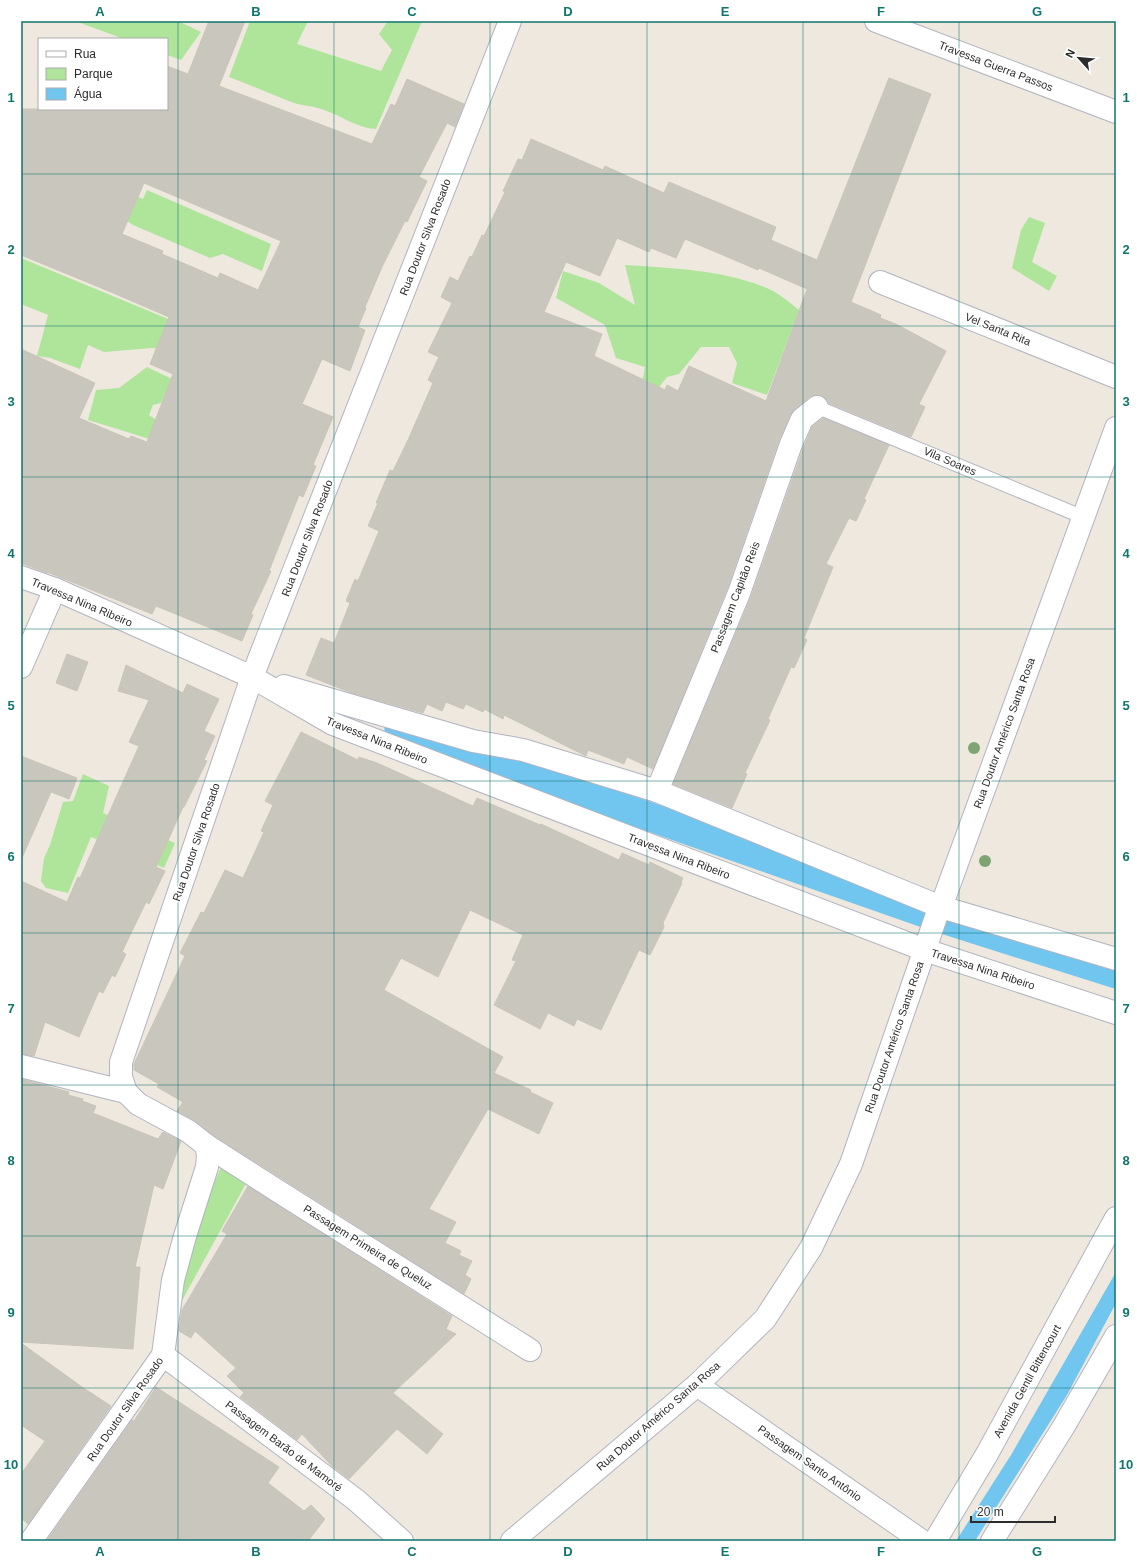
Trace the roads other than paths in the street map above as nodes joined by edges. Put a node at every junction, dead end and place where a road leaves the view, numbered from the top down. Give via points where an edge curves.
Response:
1 (510, 21) edge
2 (876, 21) edge
3 (1116, 112) edge
4 (880, 282) dead end
5 (1116, 377) edge
6 (817, 407) joint
7 (1116, 428) edge
8 (1083, 517) junction
9 (21, 577) edge
10 (55, 589) junction
11 (21, 667) edge
12 (252, 677) junction
13 (657, 791) junction
14 (941, 907) junction
15 (925, 950) junction
16 (1116, 959) edge
17 (1116, 1013) edge
18 (21, 1066) edge
19 (126, 1092) junction
20 (206, 1145) junction
21 (1116, 1218) edge
22 (1116, 1336) edge
23 (530, 1350) dead end
24 (163, 1355) junction
25 (698, 1384) junction
26 (34, 1540) edge
27 (402, 1541) edge
28 (512, 1541) edge
29 (922, 1541) edge
30 (935, 1541) edge
31 (992, 1541) edge

1 - 12 street, Rua Doutor Silva Rosado
2 - 3 street, Travessa Guerra Passos
4 - 5 street, Vel Santa Rita
6 - 8 lane, Vila Soares
6 - 13 street, Passagem Capitão Reis via 802,419 791,444 738,593
7 - 8 street, Rua Doutor Américo Santa Rosa
8 - 14 street, Rua Doutor Américo Santa Rosa
9 - 10 street, Travessa Nina Ribeiro
10 - 11 street
10 - 12 street, Travessa Nina Ribeiro
12 - 13 street, Travessa Nina Ribeiro via 473,741 523,750
12 - 15 street, Travessa Nina Ribeiro via 333,724
12 - 19 street, Rua Doutor Silva Rosado via 121,1062 121,1077
13 - 14 street, Travessa Nina Ribeiro
14 - 15 street, Rua Doutor Américo Santa Rosa
14 - 16 street, Travessa Nina Ribeiro
15 - 17 street, Travessa Nina Ribeiro
15 - 25 street, Rua Doutor Américo Santa Rosa via 851,1164 811,1248 765,1319
18 - 19 street
19 - 20 street, Passagem Primeira de Queluz via 138,1104 188,1131
20 - 23 street, Passagem Primeira de Queluz
20 - 24 street, Rua Doutor Silva Rosado via 207,1166 173,1280
21 - 30 street, Avenida Gentil Bittencourt via 987,1454
22 - 31 street via 1064,1426
24 - 26 street, Rua Doutor Silva Rosado
24 - 27 street, Passagem Barão de Mamoré via 356,1500
25 - 28 street, Rua Doutor Américo Santa Rosa
25 - 29 street, Passagem Santo Antônio

